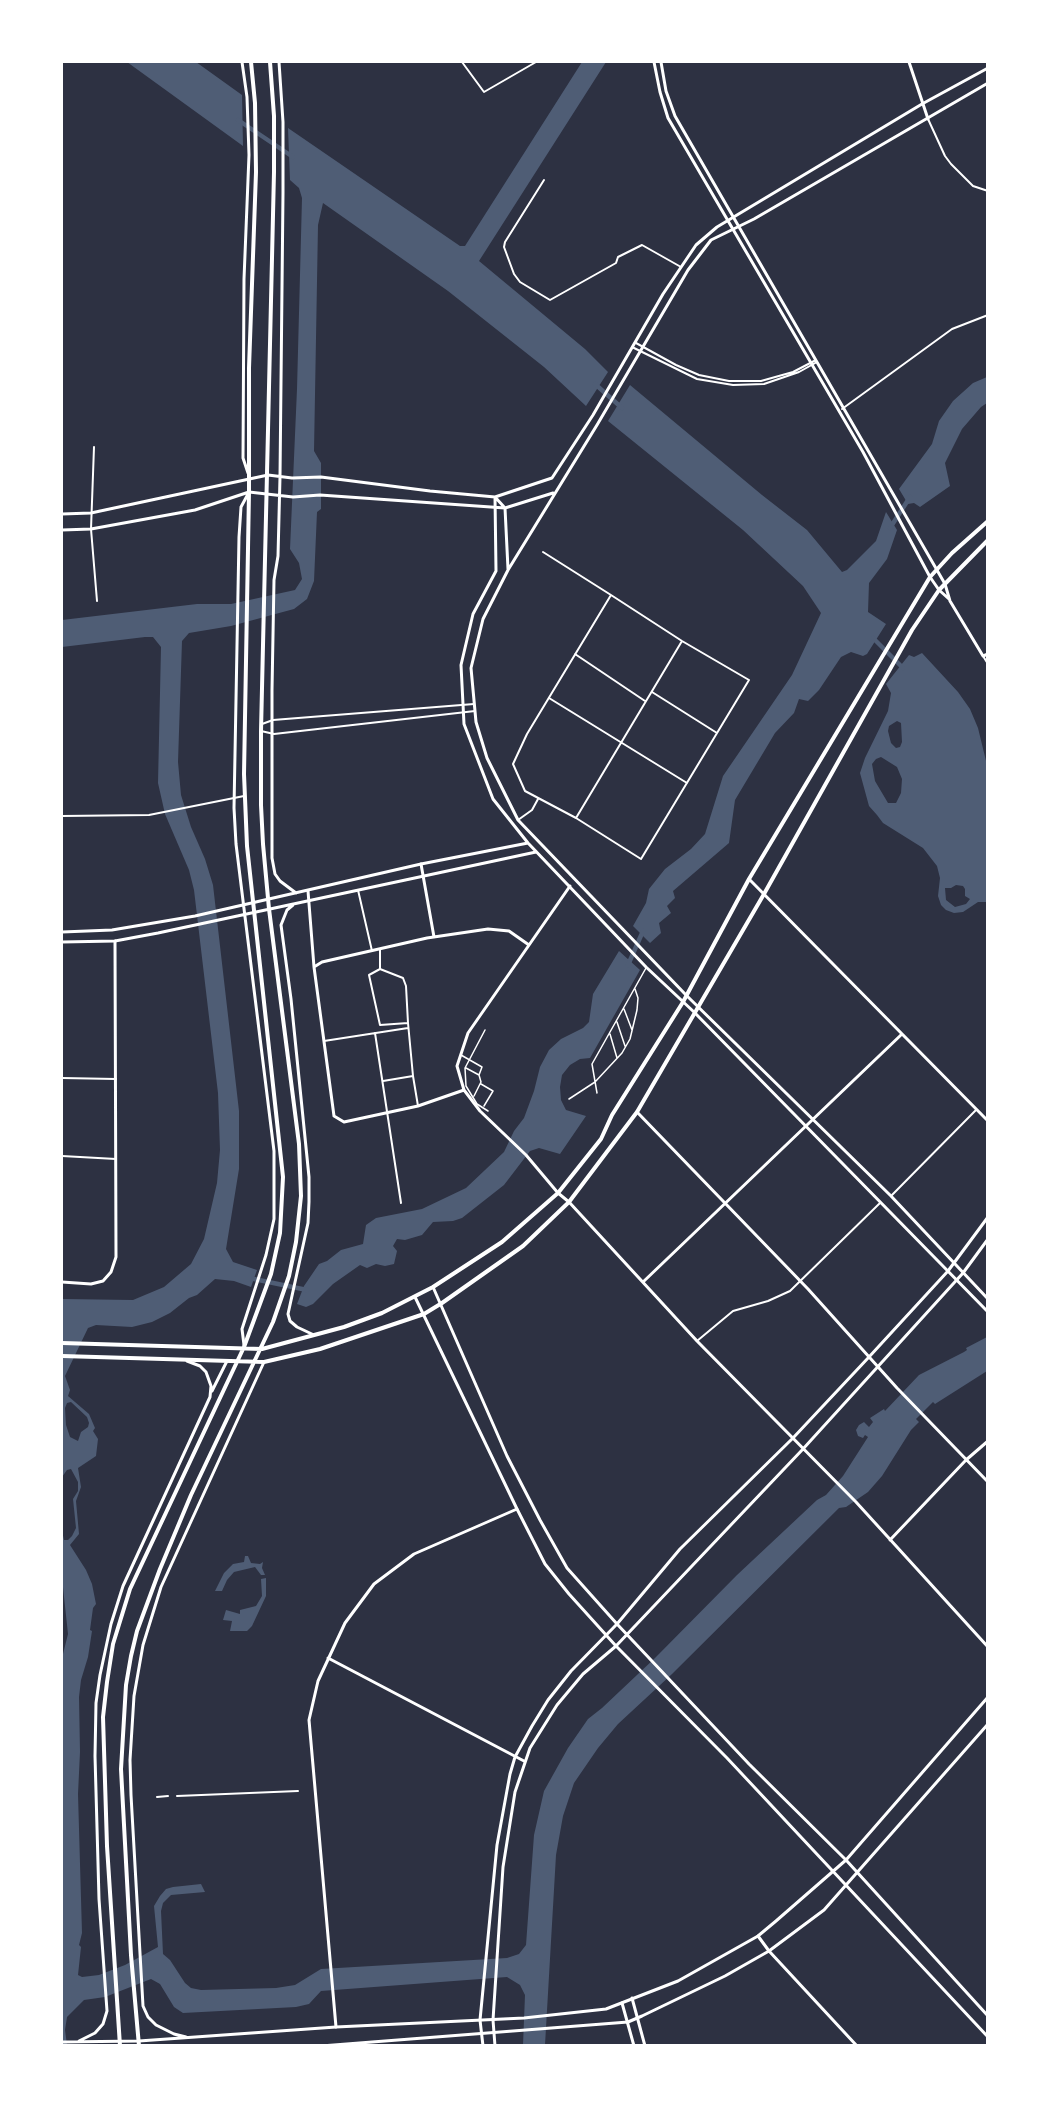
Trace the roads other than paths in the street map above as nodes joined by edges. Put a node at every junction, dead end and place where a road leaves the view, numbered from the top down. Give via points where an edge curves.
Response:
1 (242, 62) edge
2 (252, 62) edge
3 (270, 62) edge
4 (279, 62) edge
5 (462, 62) edge
6 (534, 62) edge
7 (654, 62) edge
8 (661, 62) edge
9 (909, 62) edge
10 (987, 68) edge
11 (987, 83) edge
12 (922, 105) junction
13 (928, 119) junction
14 (544, 180) dead end
15 (987, 191) edge
16 (734, 217) junction
17 (728, 221) junction
18 (739, 227) junction
19 (733, 230) junction
20 (681, 267) junction
21 (987, 315) edge
22 (635, 343) junction
23 (632, 347) junction
24 (642, 347) junction
25 (640, 351) junction
26 (816, 361) junction
27 (811, 364) junction
28 (844, 408) junction
29 (839, 411) junction
30 (94, 447) dead end
31 (267, 475) junction
32 (280, 477) junction
33 (249, 478) junction
34 (249, 492) junction
35 (267, 493) junction
36 (554, 493) junction
37 (279, 494) junction
38 (495, 497) junction
39 (494, 506) junction
40 (505, 508) junction
41 (91, 513) junction
42 (62, 514) edge
43 (987, 521) edge
44 (91, 529) junction
45 (62, 530) edge
46 (987, 540) edge
47 (543, 552) dead end
48 (936, 568) junction
49 (508, 570) junction
50 (930, 576) junction
51 (945, 584) junction
52 (939, 590) junction
53 (611, 596) junction
54 (97, 601) dead end
55 (950, 601) junction
56 (682, 641) junction
57 (575, 654) junction
58 (987, 654) edge
59 (982, 656) junction
60 (987, 664) edge
61 (651, 692) junction
62 (549, 698) junction
63 (646, 701) junction
64 (463, 704) junction
65 (474, 704) junction
66 (475, 711) junction
67 (464, 712) junction
68 (273, 720) junction
69 (261, 724) junction
70 (261, 731) junction
71 (717, 733) junction
72 (274, 734) junction
73 (621, 743) junction
74 (687, 783) junction
75 (244, 796) junction
76 (234, 797) junction
77 (538, 798) junction
78 (62, 816) edge
79 (576, 818) junction
80 (518, 820) junction
81 (528, 843) junction
82 (536, 852) junction
83 (422, 864) junction
84 (423, 877) junction
85 (749, 879) junction
86 (570, 886) junction
87 (358, 890) junction
88 (308, 891) junction
89 (296, 893) junction
90 (764, 894) junction
91 (269, 899) junction
92 (309, 900) junction
93 (252, 903) junction
94 (294, 903) junction
95 (244, 905) junction
96 (269, 909) junction
97 (254, 913) junction
98 (244, 915) junction
99 (62, 932) edge
100 (434, 937) junction
101 (116, 940) junction
102 (62, 942) edge
103 (529, 945) junction
104 (380, 949) junction
105 (372, 951) junction
106 (314, 967) junction
107 (646, 967) junction
108 (380, 969) junction
109 (635, 988) junction
110 (686, 996) junction
111 (683, 1002) junction
112 (698, 1005) junction
113 (624, 1008) junction
114 (694, 1012) junction
115 (616, 1021) junction
116 (408, 1023) junction
117 (408, 1028) junction
118 (485, 1030) dead end
119 (632, 1031) junction
120 (375, 1033) junction
121 (610, 1033) junction
122 (902, 1034) junction
123 (324, 1041) junction
124 (625, 1047) junction
125 (460, 1054) junction
126 (618, 1059) junction
127 (468, 1060) junction
128 (465, 1068) junction
129 (478, 1075) junction
130 (413, 1076) junction
131 (62, 1078) edge
132 (116, 1079) junction
133 (383, 1081) junction
134 (594, 1082) junction
135 (480, 1084) junction
136 (464, 1090) junction
137 (597, 1093) dead end
138 (474, 1098) junction
139 (569, 1099) dead end
140 (418, 1106) junction
141 (483, 1108) junction
142 (976, 1110) junction
143 (488, 1111) dead end
144 (637, 1112) junction
145 (388, 1113) junction
146 (814, 1120) junction
147 (987, 1121) edge
148 (807, 1127) junction
149 (62, 1156) edge
150 (116, 1159) junction
151 (558, 1193) junction
152 (891, 1196) junction
153 (569, 1202) junction
154 (401, 1203) dead end
155 (880, 1203) junction
156 (726, 1204) junction
157 (987, 1217) edge
158 (987, 1239) edge
159 (952, 1263) junction
160 (948, 1271) junction
161 (963, 1273) junction
162 (956, 1279) junction
163 (801, 1281) junction
164 (62, 1282) edge
165 (643, 1282) junction
166 (433, 1287) junction
167 (415, 1297) junction
168 (987, 1299) edge
169 (442, 1303) junction
170 (987, 1312) edge
171 (424, 1314) junction
172 (315, 1335) junction
173 (697, 1341) junction
174 (62, 1343) edge
175 (244, 1347) junction
176 (262, 1348) junction
177 (62, 1356) edge
178 (869, 1357) junction
179 (183, 1359) junction
180 (227, 1361) junction
181 (237, 1362) junction
182 (256, 1362) junction
183 (264, 1362) junction
184 (878, 1367) junction
185 (212, 1392) junction
186 (793, 1438) junction
187 (987, 1441) edge
188 (803, 1449) junction
189 (966, 1460) junction
190 (987, 1482) edge
191 (517, 1509) junction
192 (890, 1540) junction
193 (616, 1624) junction
194 (627, 1634) junction
195 (605, 1635) junction
196 (616, 1646) junction
197 (987, 1647) edge
198 (328, 1658) junction
199 (987, 1697) edge
200 (987, 1724) edge
201 (515, 1757) junction
202 (524, 1761) junction
203 (298, 1791) dead end
204 (168, 1796) dead end
205 (177, 1796) dead end
206 (157, 1797) dead end
207 (846, 1860) junction
208 (857, 1872) junction
209 (832, 1873) junction
210 (845, 1886) junction
211 (758, 1936) junction
212 (769, 1951) junction
213 (632, 1998) junction
214 (622, 2003) junction
215 (987, 2016) edge
216 (637, 2018) junction
217 (480, 2020) junction
218 (493, 2020) junction
219 (628, 2022) junction
220 (336, 2027) junction
221 (494, 2033) junction
222 (481, 2034) junction
223 (987, 2037) edge
224 (190, 2038) junction
225 (62, 2042) edge
226 (78, 2042) junction
227 (119, 2044) edge
228 (139, 2044) edge
229 (338, 2045) edge
230 (321, 2046) edge
231 (483, 2046) edge
232 (495, 2046) edge
233 (634, 2046) edge
234 (645, 2046) edge
235 (857, 2046) edge

1 - 33 main road via 249,154 243,458
2 - 33 main road via 256,172
3 - 31 main road via 274,172
4 - 32 main road via 283,122
5 - 6 street via 484,92
7 - 17 main road via 668,118
8 - 16 main road via 675,116
9 - 12 main road
10 - 12 main road
11 - 13 main road
12 - 13 main road
12 - 16 main road
13 - 15 street via 951,165 973,186
13 - 18 main road
14 - 20 street via 505,242 504,248 520,282 550,300 642,245
16 - 17 main road
16 - 18 main road
17 - 19 main road
17 - 20 main road via 696,245
18 - 19 main road
18 - 26 main road
19 - 24 main road via 711,240 688,270
19 - 27 main road
20 - 22 main road
21 - 28 street via 952,329
22 - 23 main road
22 - 24 street
23 - 25 street
23 - 38 main road via 552,477
24 - 25 main road
24 - 27 street via 699,375 729,381 761,381
25 - 27 street via 698,379 732,385 764,384
25 - 36 main road
26 - 27 street
26 - 28 main road
27 - 29 main road
28 - 29 street
28 - 48 main road
29 - 50 main road
30 - 41 street
31 - 32 main road
31 - 33 main road
31 - 35 main road
32 - 37 main road
32 - 38 main road via 321,477
33 - 34 main road
33 - 41 main road
34 - 35 main road
34 - 44 main road via 195,510
34 - 75 main road
34 - 76 main road via 241,507
35 - 37 main road
35 - 69 main road
36 - 40 main road
36 - 49 main road
37 - 39 main road
37 - 68 main road
38 - 39 main road
38 - 40 main road
39 - 40 main road
39 - 64 main road via 496,571 473,614 460,665
40 - 49 main road
41 - 42 main road
41 - 44 street
43 - 48 main road
44 - 45 main road
44 - 54 street
46 - 51 main road
47 - 53 street
48 - 50 main road
48 - 51 main road
49 - 65 main road via 483,619 471,668
50 - 52 main road
50 - 85 main road
51 - 52 main road
51 - 55 main road
52 - 55 main road
52 - 90 main road via 882,682
53 - 56 street
53 - 57 street
55 - 59 main road
56 - 61 street
56 - 71 street via 749,680
57 - 62 street
57 - 63 street
58 - 59 main road
59 - 60 street
61 - 63 street
61 - 71 street
62 - 73 street
62 - 77 street via 513,764 525,791
63 - 73 street
64 - 65 street
64 - 67 main road
64 - 68 street
65 - 66 main road
66 - 67 street
66 - 80 main road via 487,758
67 - 72 street
67 - 81 main road via 464,724 493,800
68 - 69 street
68 - 72 main road
69 - 70 main road
70 - 72 street
70 - 91 main road via 263,844
71 - 74 street
72 - 89 main road via 272,858 280,881
73 - 74 street
73 - 79 street
74 - 79 street via 641,859
75 - 76 street
75 - 93 main road
76 - 78 street via 149,815
76 - 95 main road
77 - 79 street
77 - 80 street via 532,810
80 - 110 main road
81 - 82 main road
81 - 83 main road
82 - 84 main road
82 - 86 main road
83 - 84 main road
83 - 88 main road
84 - 87 main road
84 - 100 main road
85 - 90 main road
85 - 110 main road
86 - 103 main road
86 - 107 main road
87 - 92 main road
87 - 105 street
88 - 89 main road
88 - 92 main road
89 - 91 main road
90 - 112 main road
90 - 122 main road
91 - 93 main road
91 - 96 main road
92 - 94 main road
92 - 106 main road
93 - 95 main road
93 - 97 main road
94 - 96 main road
94 - 172 main road via 281,925 309,1194 308,1223 288,1314 297,1327
95 - 98 main road
95 - 99 main road via 112,930
96 - 97 main road
96 - 176 main road via 301,1173 299,1217 289,1276
97 - 98 main road
97 - 175 main road via 283,1176 280,1233 272,1274
98 - 101 main road
98 - 175 main road via 273,1151 274,1219 242,1329
100 - 103 main road via 488,929 509,931
100 - 104 main road
101 - 102 main road
101 - 132 main road
103 - 125 main road via 468,1033
104 - 105 main road
104 - 108 street
105 - 106 main road
106 - 123 main road
107 - 109 street
107 - 111 main road
108 - 116 street via 404,978
108 - 116 street via 369,975 380,1025
109 - 113 street
109 - 119 street via 638,998
110 - 111 main road
110 - 112 main road
111 - 114 main road
111 - 151 main road via 612,1114 601,1139
112 - 114 main road
112 - 146 main road
113 - 115 street
113 - 119 street
114 - 144 main road
114 - 148 main road
115 - 121 street
115 - 124 street
116 - 117 street
117 - 120 street
117 - 130 street
118 - 127 street
119 - 124 street
120 - 123 street
120 - 133 street
121 - 126 street
121 - 134 street via 592,1064
122 - 142 main road
122 - 146 main road
123 - 145 main road via 334,1116 344,1122
124 - 126 street
125 - 127 street
125 - 136 main road via 456,1066
126 - 134 street
127 - 128 street
127 - 129 street via 482,1067
128 - 129 street
128 - 138 street via 466,1086
129 - 135 street
130 - 133 street
130 - 140 street
131 - 132 street
132 - 150 main road
133 - 145 street
134 - 137 street
134 - 139 street
135 - 138 street
135 - 141 street via 493,1091
136 - 140 main road
136 - 151 main road
138 - 141 street
140 - 145 main road
141 - 143 street
142 - 147 main road
142 - 152 street
144 - 153 main road
144 - 156 main road
145 - 154 street
146 - 148 main road
146 - 152 main road
148 - 155 main road
148 - 156 main road
149 - 150 street
150 - 164 main road via 116,1257 111,1272 103,1281 91,1284
151 - 153 main road
151 - 166 main road via 502,1242
152 - 159 main road
153 - 165 main road
153 - 169 main road via 523,1246
155 - 160 main road
155 - 163 street
156 - 163 main road
156 - 165 main road
157 - 159 main road
158 - 161 main road
159 - 160 main road
159 - 161 main road
160 - 162 main road
160 - 178 main road
161 - 162 main road
161 - 168 main road
162 - 170 main road
162 - 184 main road
163 - 173 street via 780,1297 732,1311
163 - 178 main road
165 - 173 main road
166 - 167 main road
166 - 169 main road
167 - 171 main road
167 - 172 main road via 382,1313
169 - 171 main road
169 - 193 main road via 507,1456 540,1520 567,1568
171 - 183 main road via 320,1349
171 - 191 main road
172 - 176 main road
173 - 186 main road
174 - 175 main road
175 - 176 main road
175 - 181 main road
176 - 182 main road
177 - 179 main road
178 - 184 main road
178 - 186 main road
179 - 180 main road
179 - 185 main road via 206,1372
180 - 181 main road
180 - 185 main road
181 - 182 main road
181 - 227 main road via 130,1589 107,1682 106,1846
182 - 183 main road
182 - 228 main road via 191,1495 160,1569 131,1656 121,1769
183 - 224 main road via 161,1587 134,1696 130,1760 143,2006 147,2017 166,2031
184 - 188 main road
184 - 189 main road
185 - 226 main road via 123,1586 100,1675 94,1756 107,2012 95,2033
186 - 188 main road
186 - 193 main road via 680,1549
187 - 189 main road
188 - 192 main road
188 - 194 main road
189 - 190 main road
189 - 192 main road
191 - 195 main road via 545,1564
191 - 198 main road via 414,1554 374,1584 345,1623
192 - 197 main road
193 - 194 main road
193 - 195 main road
194 - 196 main road
194 - 207 main road
195 - 196 main road
195 - 201 main road via 548,1700
196 - 202 main road via 583,1674 557,1705
196 - 209 main road via 727,1758
198 - 201 main road
198 - 220 main road via 309,1720
199 - 207 main road
200 - 208 main road
201 - 202 main road
201 - 217 main road via 493,1874
202 - 218 main road via 503,1867
203 - 205 street
204 - 206 street
207 - 208 main road
207 - 209 main road
208 - 210 main road
208 - 215 main road
209 - 210 main road
209 - 211 main road
210 - 212 main road via 824,1910
210 - 223 main road
211 - 212 main road
211 - 213 main road via 678,1981
212 - 216 main road
212 - 235 main road
213 - 214 main road
213 - 216 main road
214 - 218 main road via 606,2009
214 - 219 main road
216 - 219 main road
216 - 234 main road
217 - 218 main road
217 - 220 main road
217 - 222 main road
218 - 221 main road
219 - 221 main road
219 - 233 main road
220 - 224 main road
221 - 222 main road
221 - 232 main road
222 - 229 main road
222 - 231 main road
224 - 228 main road
225 - 226 main road
226 - 227 main road
227 - 228 main road
229 - 230 main road

